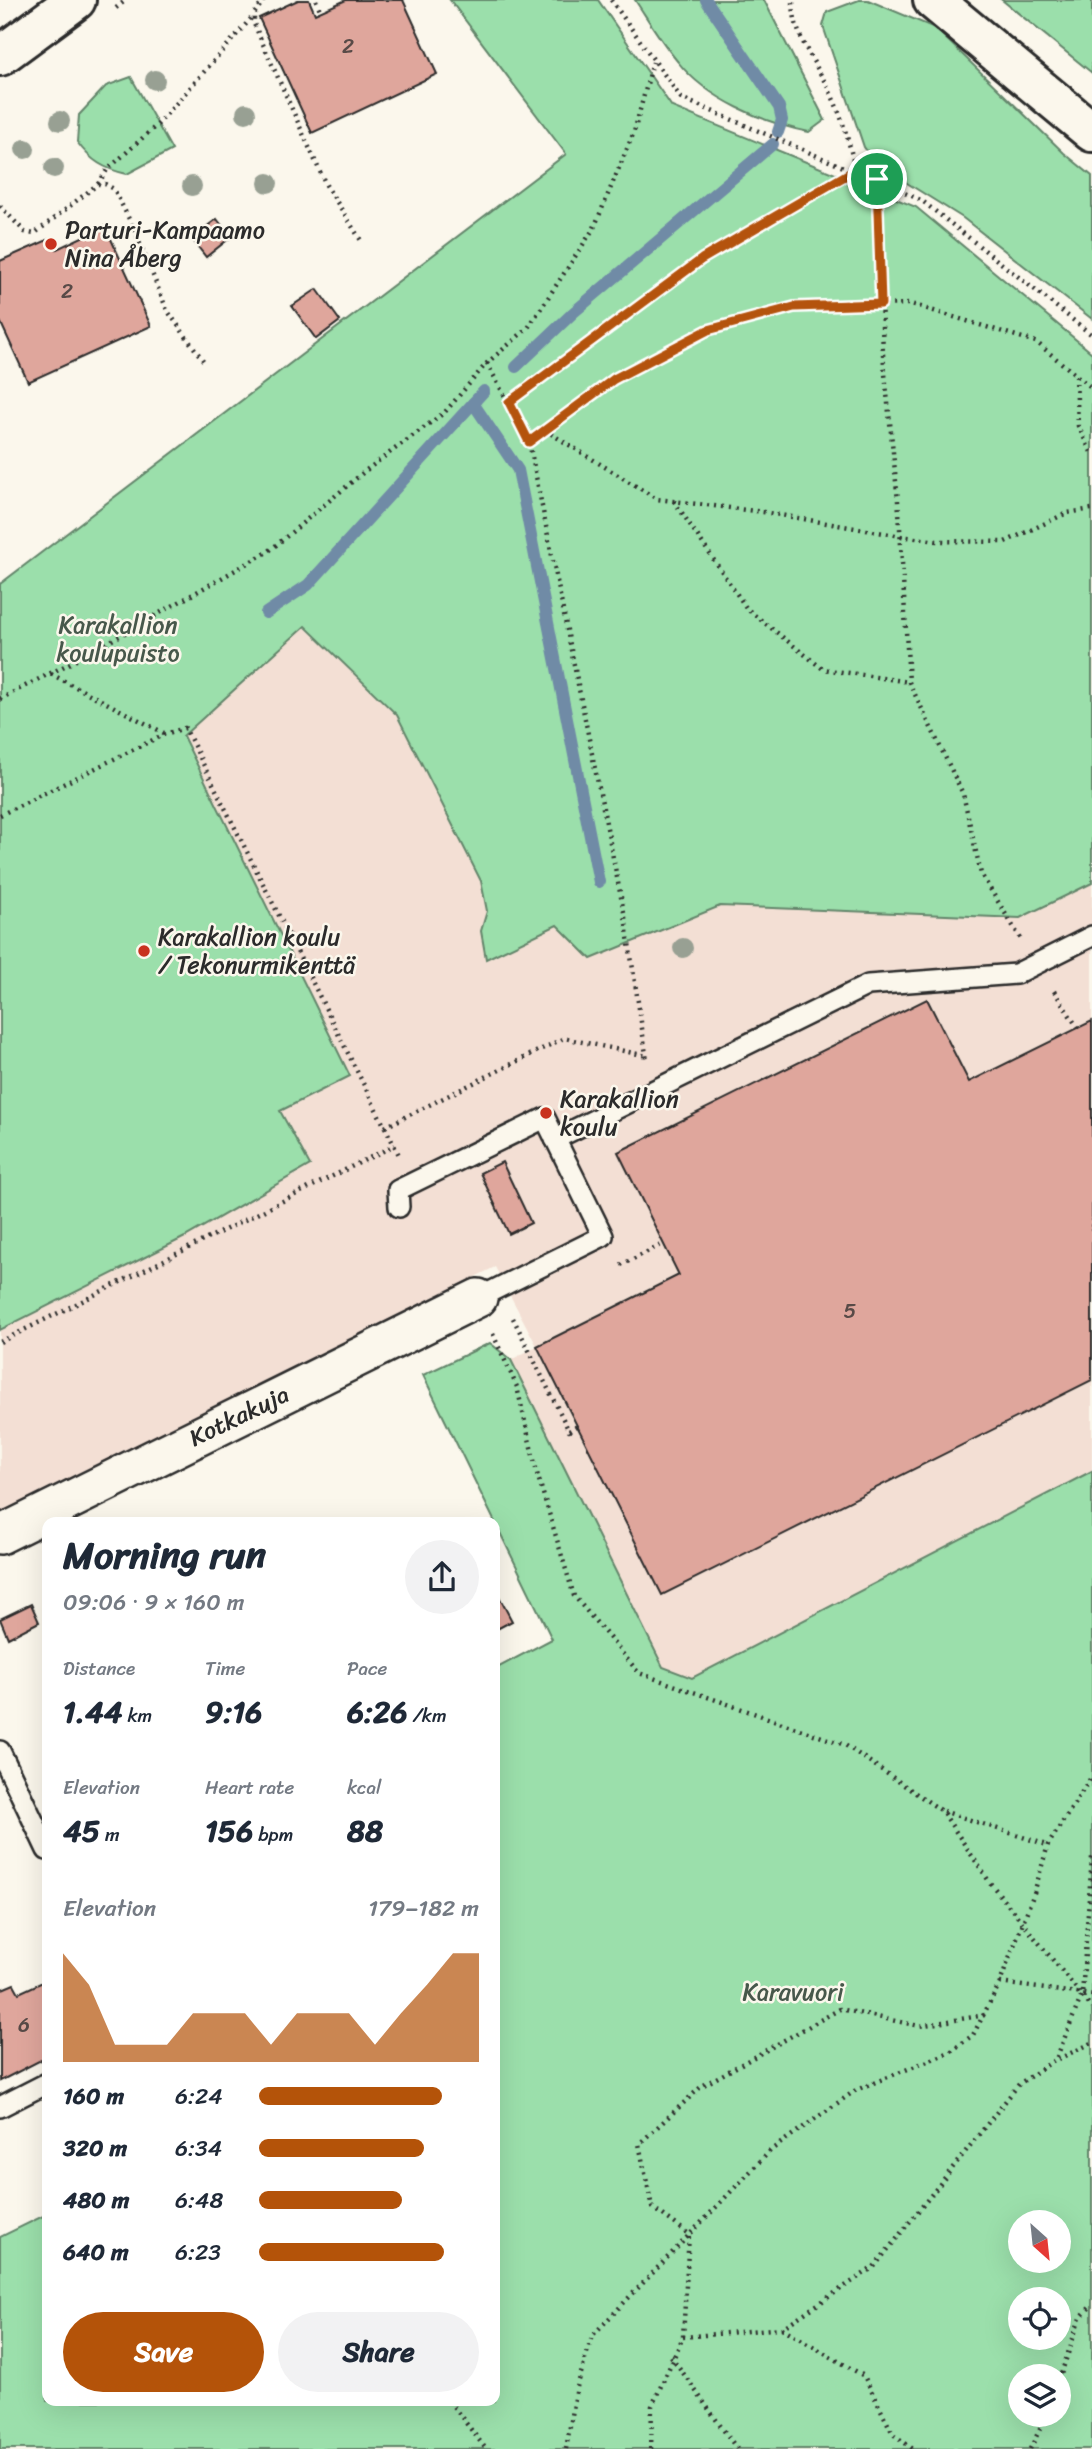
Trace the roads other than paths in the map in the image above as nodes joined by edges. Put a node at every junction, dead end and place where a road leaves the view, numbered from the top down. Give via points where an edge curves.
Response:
1 (76, 0) edge
2 (933, 0) edge
3 (0, 56) edge
4 (1092, 132) edge
5 (1092, 936) edge
6 (555, 1139) junction
7 (398, 1207) dead end
8 (478, 1298) joint
9 (0, 1535) edge
10 (0, 1751) edge
11 (42, 1839) edge
12 (42, 2086) edge
13 (0, 2107) edge

1 - 3 main road
2 - 4 main road
5 - 6 lane via 1016,974 868,985
6 - 7 lane via 545,1118 398,1189
6 - 8 lane via 603,1236
8 - 9 street, Kotkakuja
10 - 11 lane
12 - 13 lane

